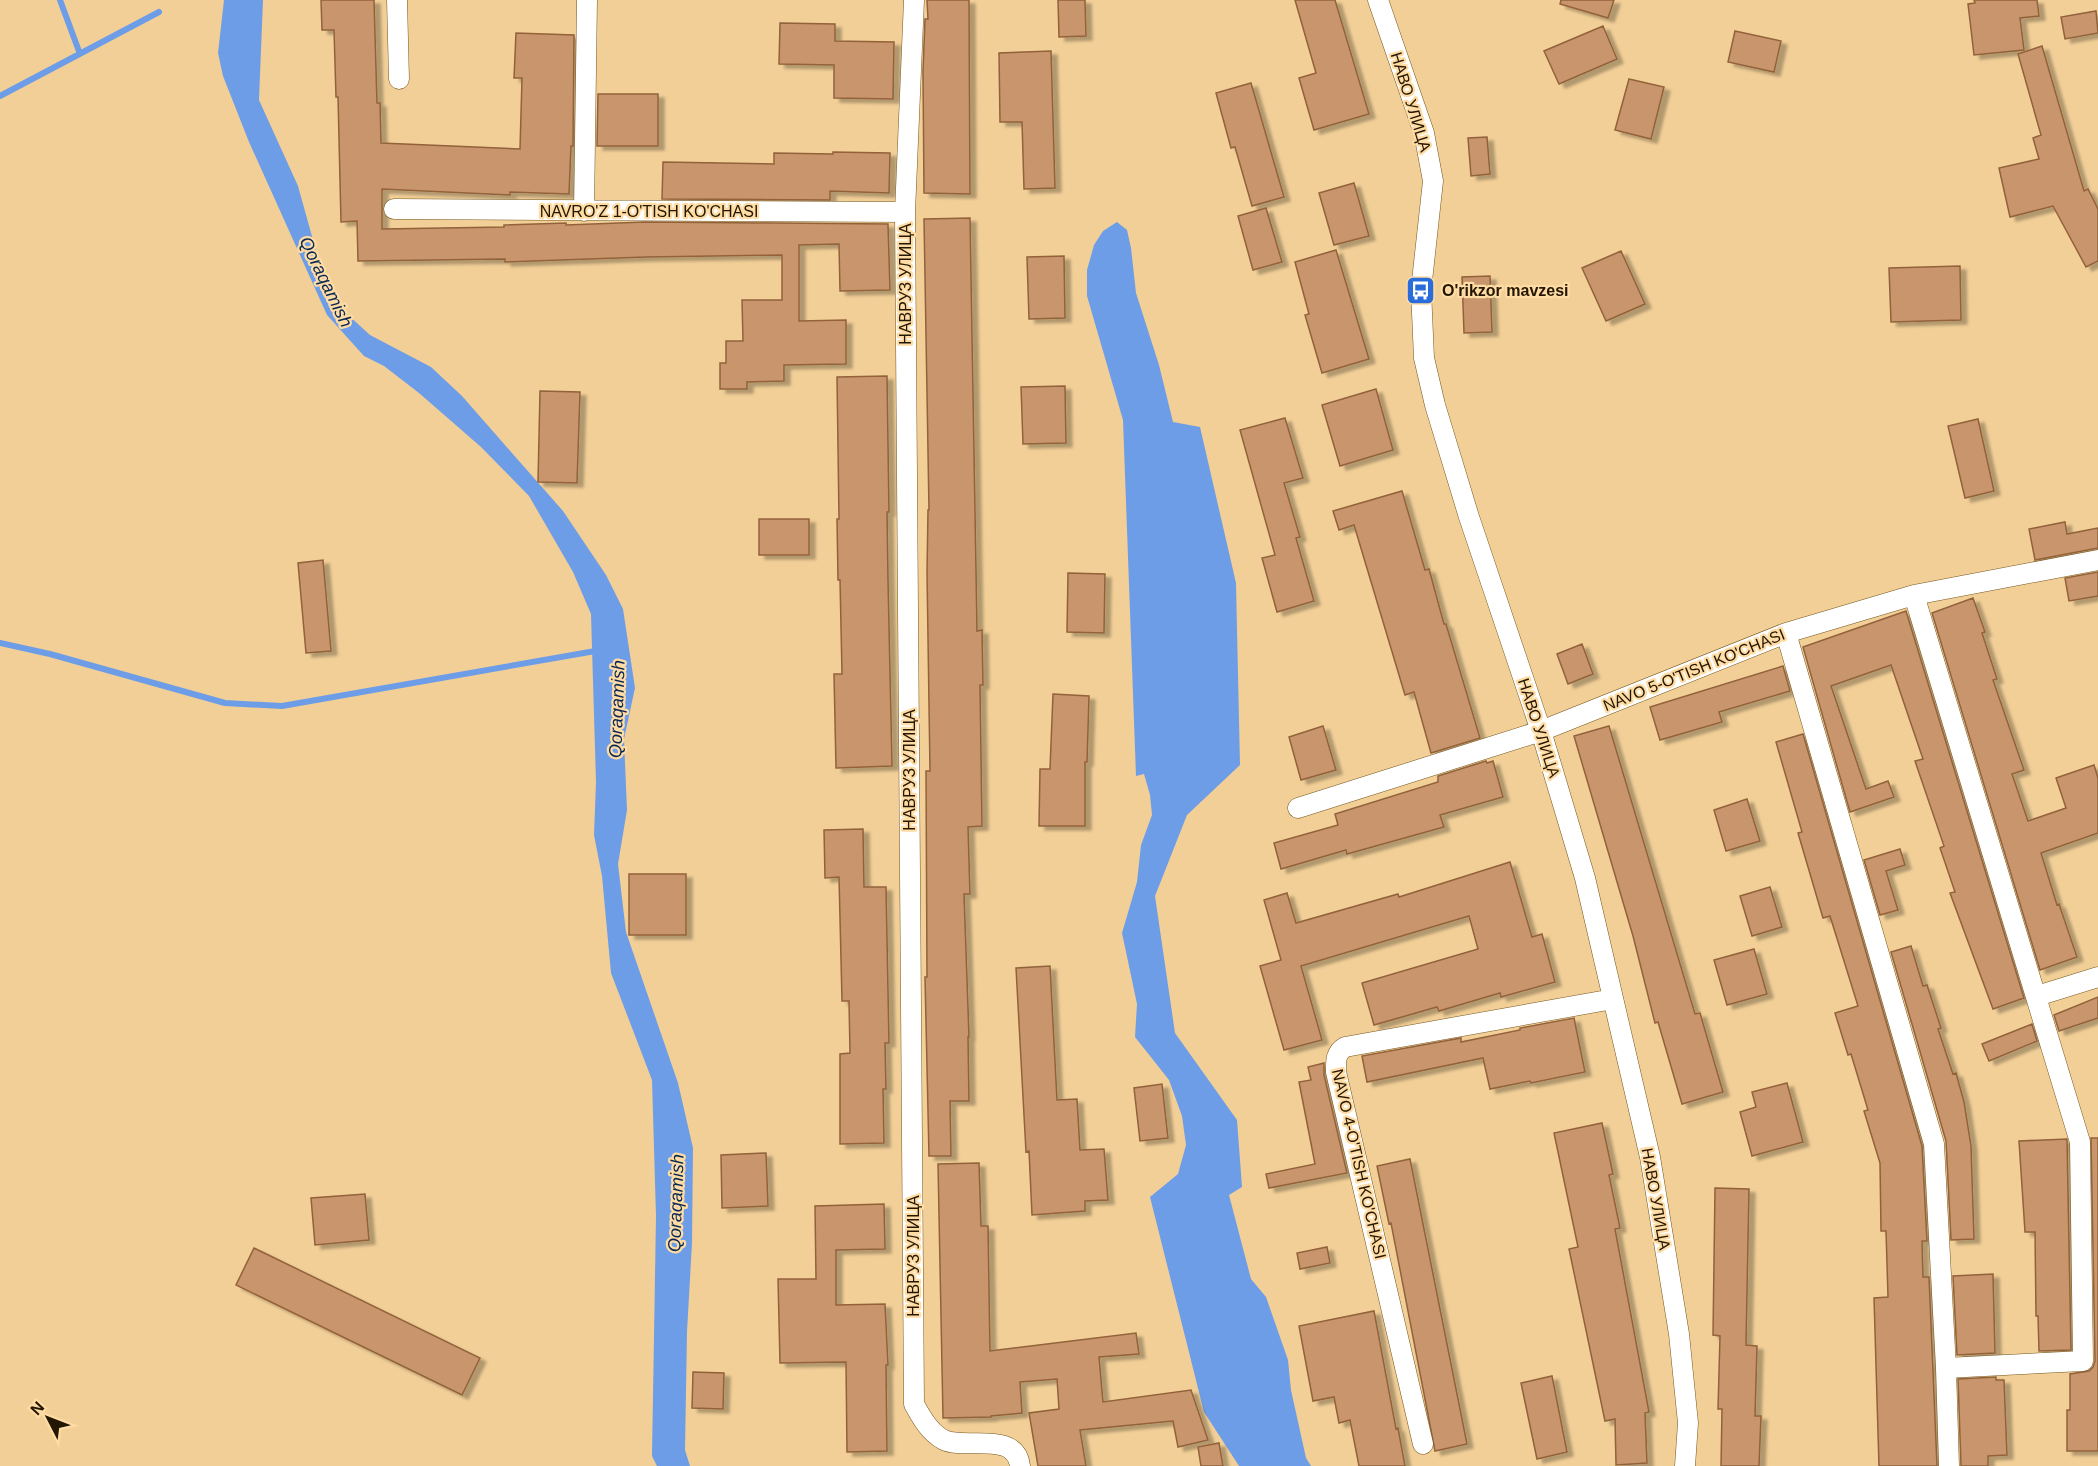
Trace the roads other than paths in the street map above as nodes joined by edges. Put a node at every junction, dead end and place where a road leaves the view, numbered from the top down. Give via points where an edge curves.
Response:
1 (397, 0) edge
2 (587, 0) edge
3 (914, 0) edge
4 (1378, 0) edge
5 (399, 79) dead end
6 (394, 209) dead end
7 (584, 211) junction
8 (904, 212) junction
9 (2098, 560) edge
10 (1914, 595) junction
11 (1786, 633) junction
12 (1541, 731) junction
13 (1298, 808) dead end
14 (2098, 977) edge
15 (2037, 996) junction
16 (1613, 999) junction
17 (1946, 1368) junction
18 (1423, 1444) dead end
19 (1020, 1466) edge
20 (1685, 1466) edge
21 (1949, 1466) edge

1 - 5 street
2 - 7 street
3 - 8 street, НАВРУЗ УЛИЦА
4 - 12 street, НАВО УЛИЦА via 1424,133 1433,181 1421,290 1424,358 1468,518
6 - 7 street, NAVRO'Z 1-O'TISH KO'CHASI
7 - 8 street, NAVRO'Z 1-O'TISH KO'CHASI
8 - 19 street, НАВРУЗ УЛИЦА via 914,1404 924,1422 943,1440 1012,1449 1019,1456
9 - 10 street, NAVO 5-O'TISH KO'CHASI
10 - 11 street, NAVO 5-O'TISH KO'CHASI
10 - 15 street
11 - 12 street, NAVO 5-O'TISH KO'CHASI
11 - 17 street via 1934,1144
12 - 13 street, NAVO 5-O'TISH KO'CHASI
12 - 16 street, НАВО УЛИЦА via 1585,878
14 - 15 street
15 - 17 street via 2080,1142 2083,1361
16 - 18 street, NAVO 4-O'TISH KO'CHASI via 1345,1047 1336,1058 1336,1072
16 - 20 street, НАВО УЛИЦА via 1650,1157 1679,1334 1688,1423
17 - 21 street

